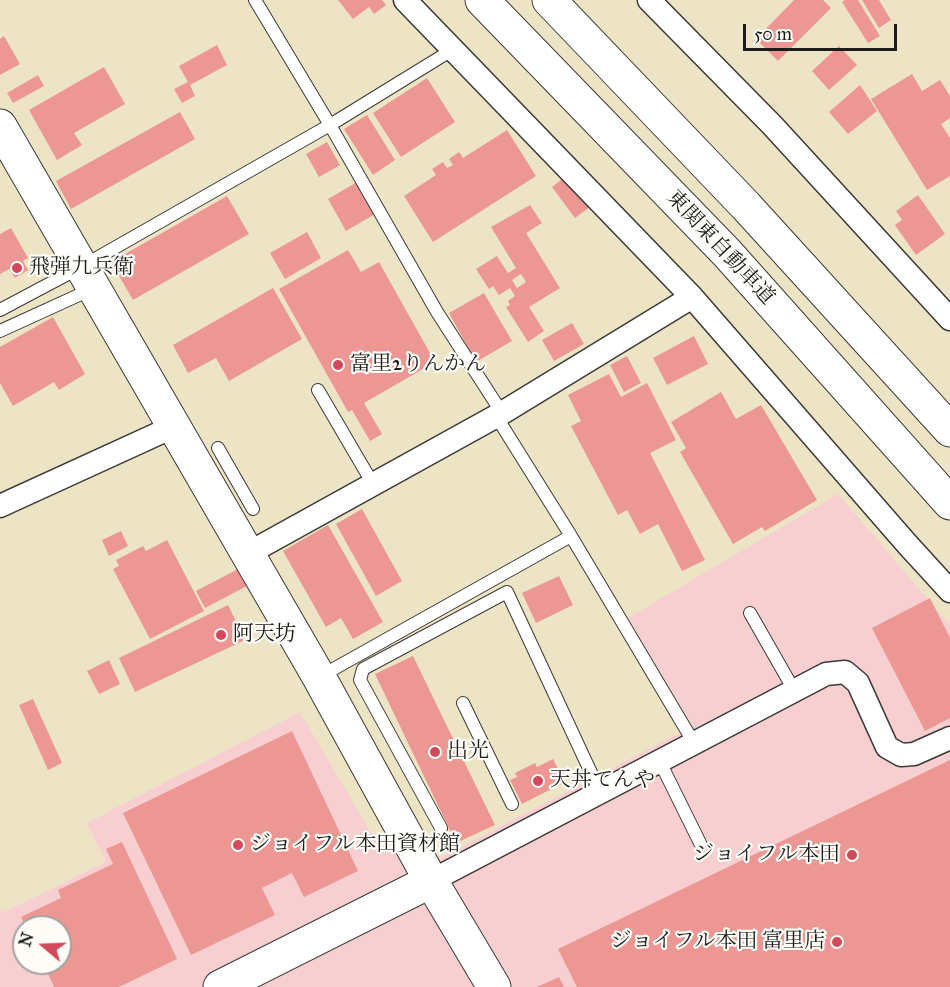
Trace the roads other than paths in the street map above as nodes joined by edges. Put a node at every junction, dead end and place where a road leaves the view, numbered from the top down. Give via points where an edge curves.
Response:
1 (255, 0) edge
2 (482, 0) edge
3 (549, 0) edge
4 (649, 0) edge
5 (412, 3) edge
6 (452, 50) junction
7 (330, 125) junction
8 (0, 126) edge
9 (87, 278) junction
10 (692, 297) junction
11 (0, 310) edge
12 (950, 319) edge
13 (0, 331) edge
14 (318, 390) dead end
15 (499, 414) junction
16 (175, 426) junction
17 (950, 430) edge
18 (218, 448) dead end
19 (373, 484) junction
20 (950, 503) edge
21 (0, 506) edge
22 (253, 508) dead end
23 (571, 536) junction
24 (247, 554) junction
25 (950, 591) edge
26 (750, 613) dead end
27 (319, 677) junction
28 (794, 690) junction
29 (463, 703) dead end
30 (950, 738) edge
31 (694, 743) junction
32 (659, 760) junction
33 (600, 792) junction
34 (512, 804) dead end
35 (441, 828) dead end
36 (700, 843) dead end
37 (431, 881) junction
38 (238, 983) edge
39 (494, 987) edge

1 - 7 lane
2 - 20 main road, 東関東自動車道 via 727,253
3 - 17 main road via 746,206
4 - 12 street via 772,125
5 - 6 street
6 - 7 lane
6 - 10 street
7 - 9 lane
7 - 15 lane
8 - 9 main road
9 - 11 lane
9 - 13 lane
9 - 16 main road
10 - 15 street
10 - 25 street
14 - 19 lane
15 - 19 street
15 - 23 lane
16 - 21 street
16 - 24 main road
18 - 22 lane
19 - 24 street
23 - 27 lane
23 - 31 lane
24 - 27 main road
26 - 28 lane
27 - 37 main road
28 - 30 street via 826,674 845,672 858,683 887,747 901,755 914,754
28 - 31 street
29 - 34 lane
31 - 32 street
32 - 33 street
32 - 36 lane
33 - 35 lane via 507,592 363,669 360,681
33 - 37 street
37 - 38 main road
37 - 39 main road

